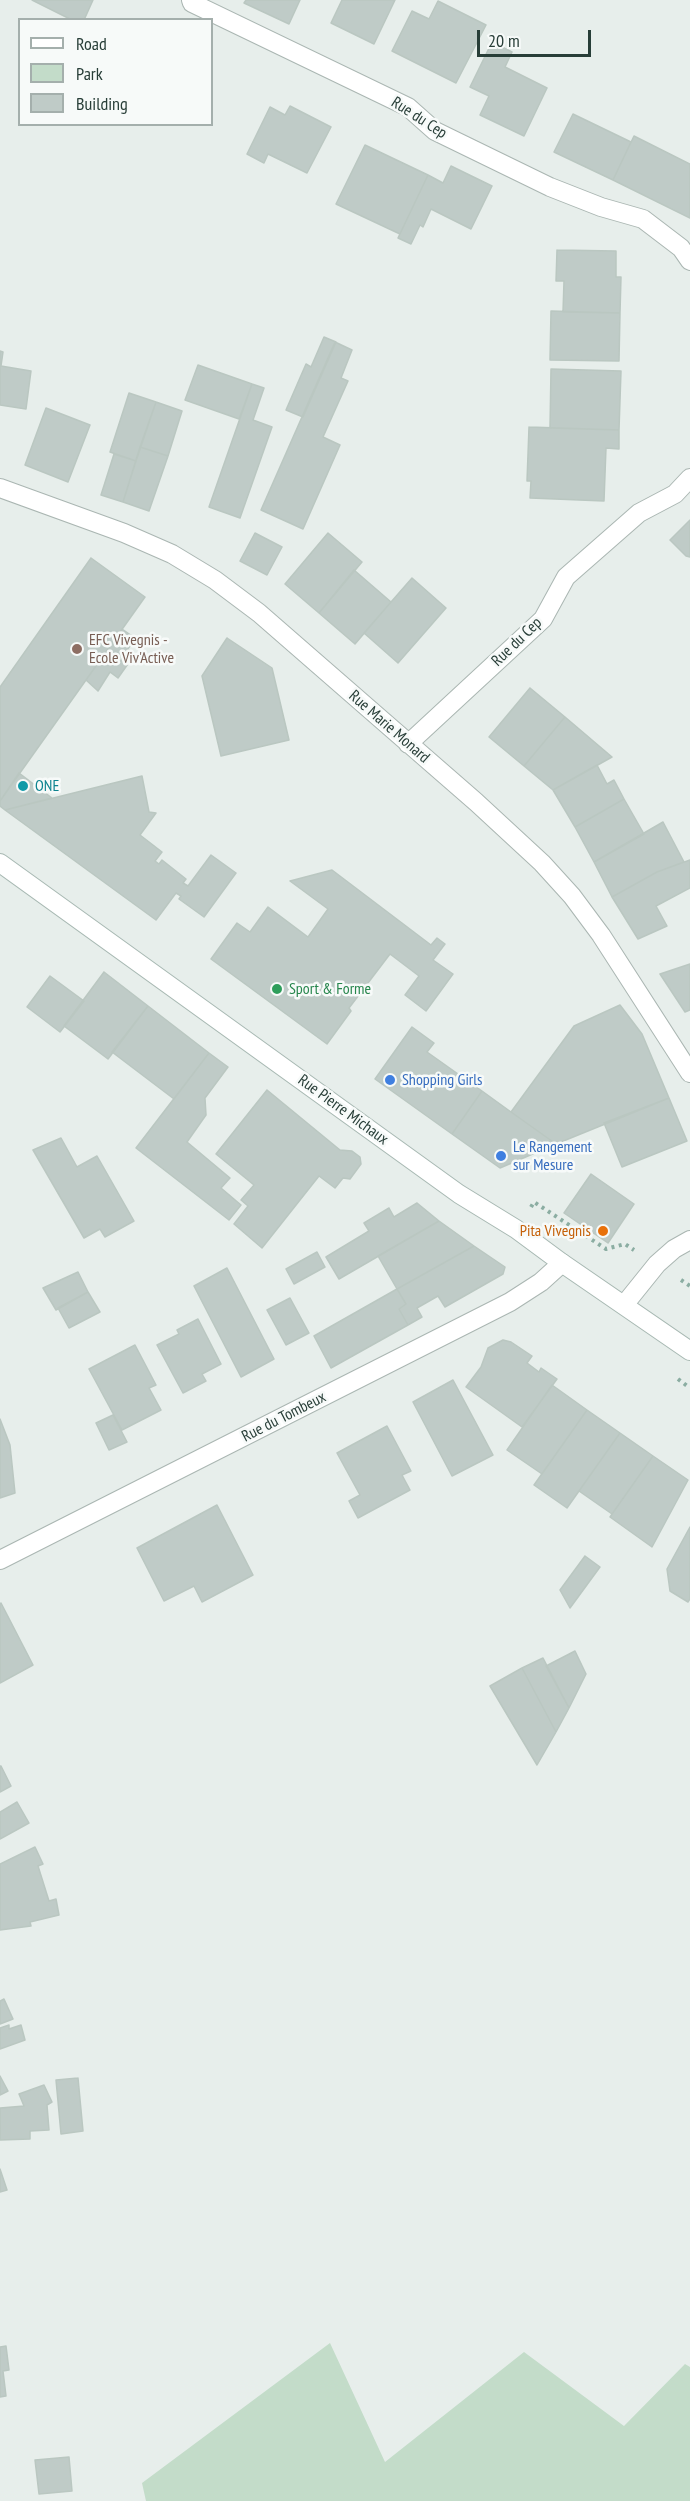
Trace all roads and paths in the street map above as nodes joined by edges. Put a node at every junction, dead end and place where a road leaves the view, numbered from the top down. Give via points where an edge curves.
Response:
1 (191, 0) edge
2 (687, 252) edge
3 (690, 478) edge
4 (0, 488) edge
5 (683, 495) edge
6 (408, 744) junction
7 (0, 863) edge
8 (690, 1073) edge
9 (690, 1240) edge
10 (562, 1263) junction
11 (624, 1305) junction
12 (689, 1347) edge
13 (671, 1374) dead end
14 (690, 1388) edge
15 (0, 1560) edge

1 - 2 street, Rue du Cep via 408,107 435,131 456,142 550,187 643,219
3 - 5 street, Rue du Cep
4 - 6 street, Rue Marie Monard via 124,533 172,554 215,580 259,613
5 - 6 street, Rue du Cep via 639,513 566,577 543,619
6 - 8 street, Rue Marie Monard via 542,863 572,896
7 - 10 street, Rue Pierre Michaux via 459,1194
9 - 11 street via 657,1264
10 - 11 street, Rue Pierre Michaux
10 - 15 street, Rue du Tombeux via 510,1302
11 - 12 street, Rue Pierre Michaux
13 - 14 path

